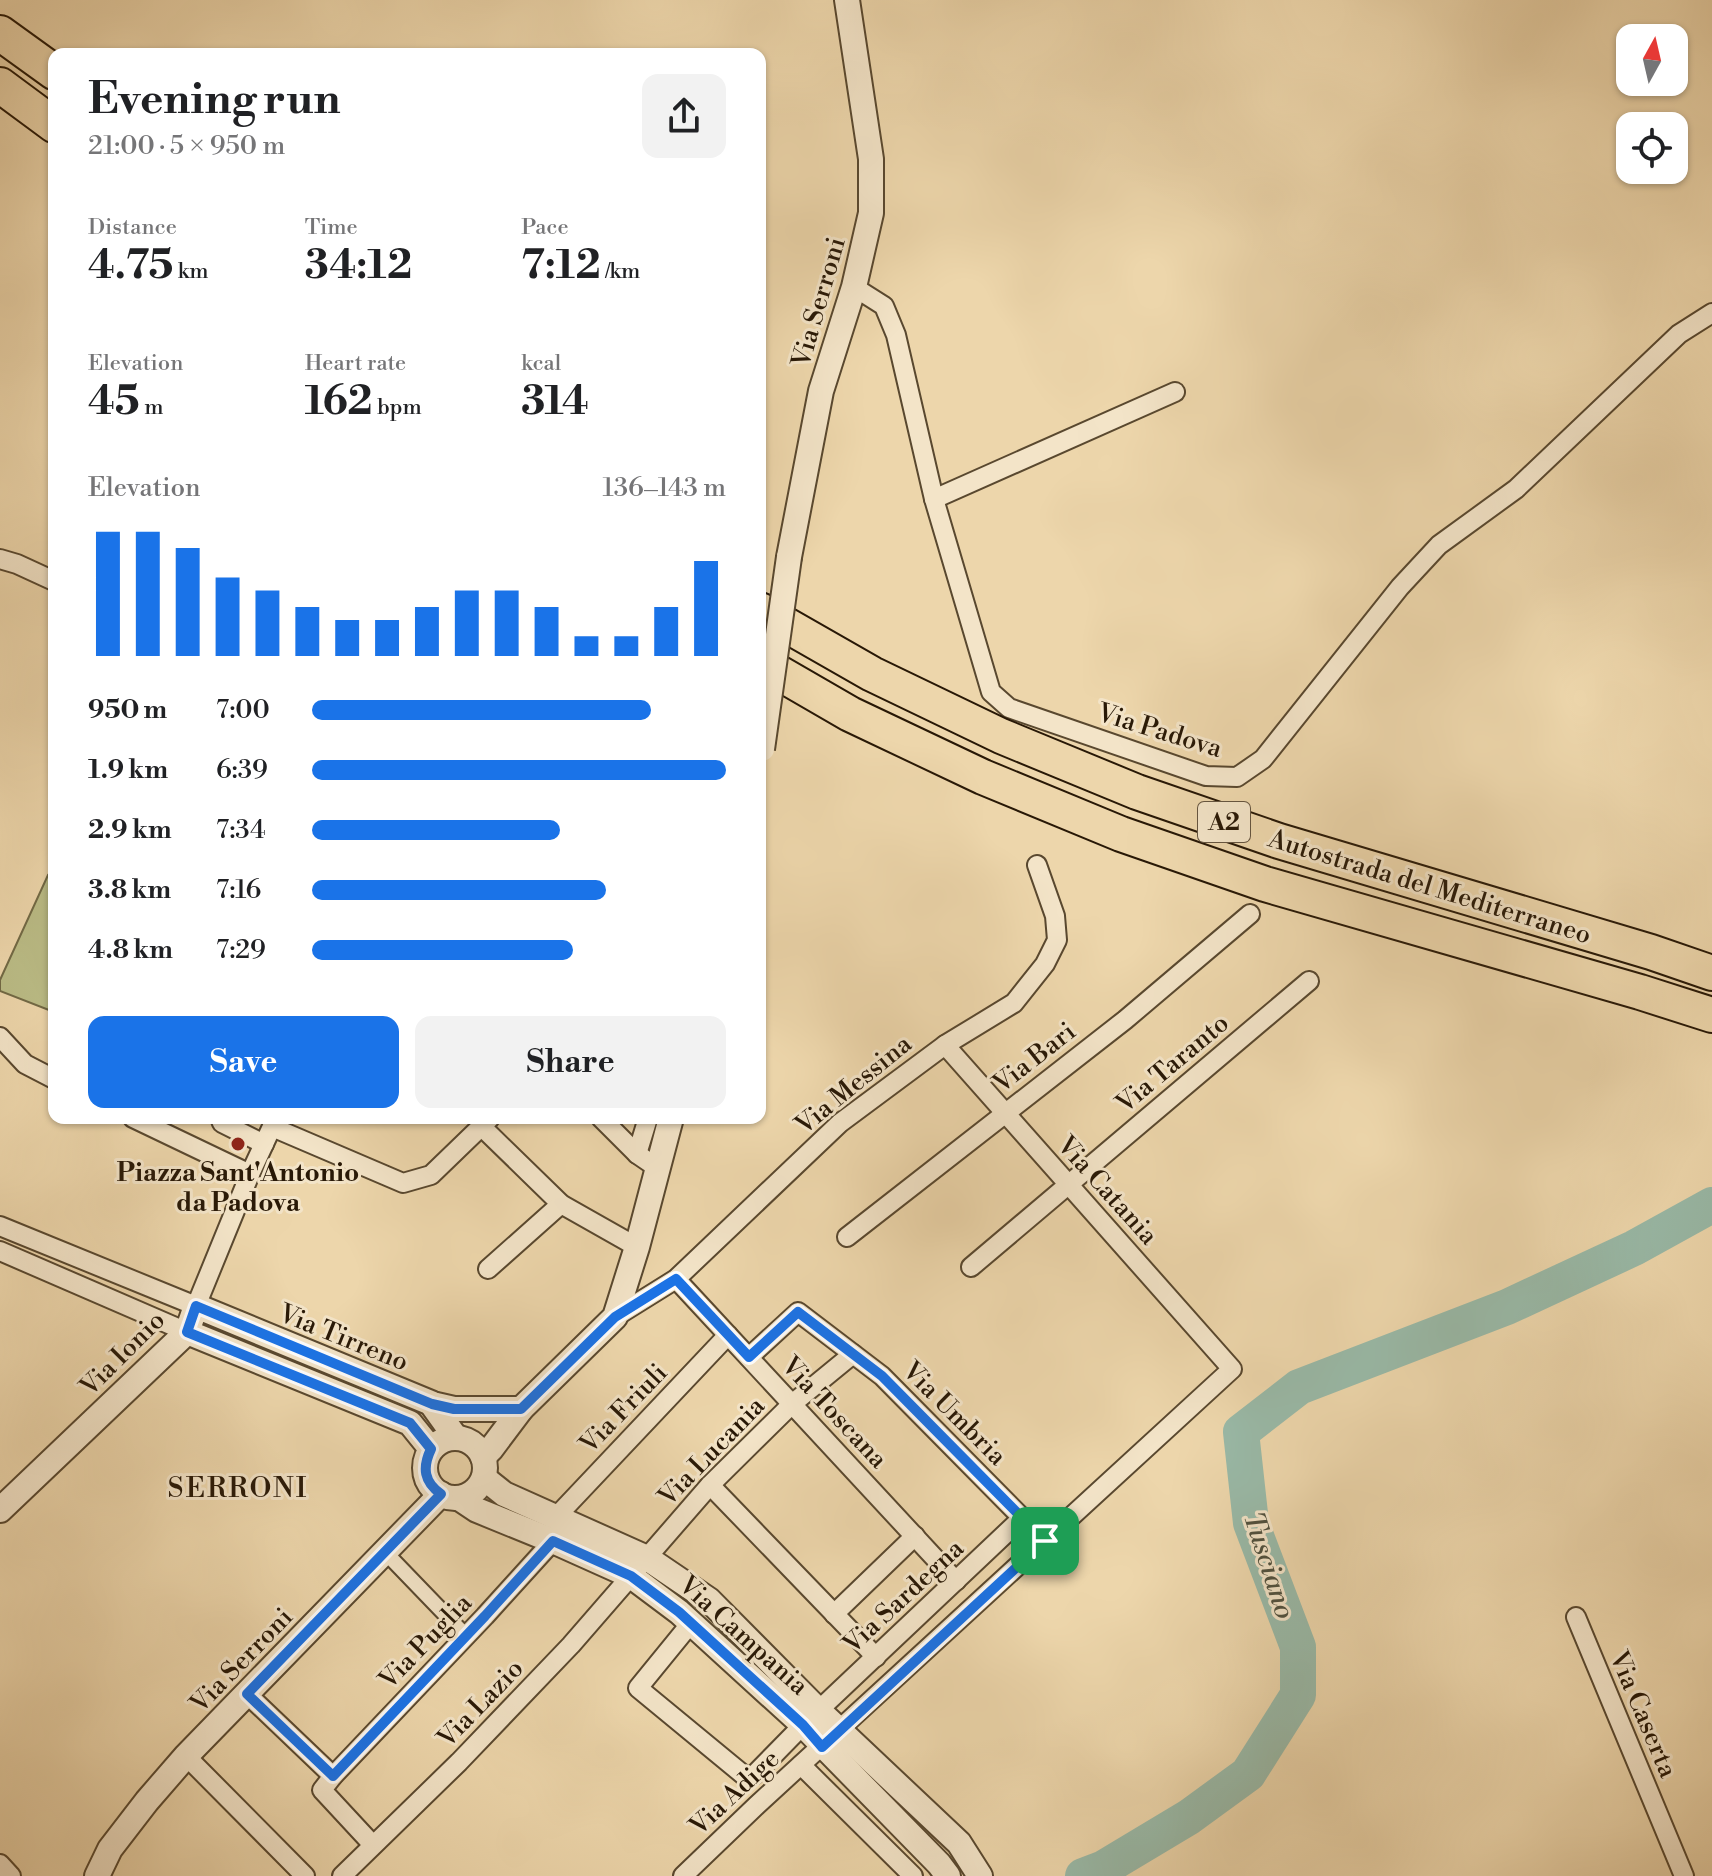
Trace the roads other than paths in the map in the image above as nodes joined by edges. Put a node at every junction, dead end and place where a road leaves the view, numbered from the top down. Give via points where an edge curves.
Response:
1 (847, 0) edge
2 (0, 33) edge
3 (48, 68) edge
4 (0, 85) edge
5 (48, 121) edge
6 (854, 287) junction
7 (1712, 313) edge
8 (1175, 392) dead end
9 (934, 499) junction
10 (0, 559) edge
11 (48, 578) edge
12 (766, 613) edge
13 (766, 665) edge
14 (766, 720) edge
15 (1037, 865) dead end
16 (1250, 914) dead end
17 (1712, 973) edge
18 (1309, 981) dead end
19 (1712, 1015) edge
20 (0, 1037) edge
21 (945, 1045) junction
22 (48, 1076) edge
23 (1005, 1113) junction
24 (146, 1124) edge
25 (229, 1124) edge
26 (484, 1124) edge
27 (488, 1124) edge
28 (607, 1124) edge
29 (648, 1124) edge
30 (668, 1124) edge
31 (271, 1130) edge
32 (647, 1161) junction
33 (250, 1174) junction
34 (1068, 1185) junction
35 (561, 1204) junction
36 (0, 1226) edge
37 (847, 1237) dead end
38 (637, 1247) junction
39 (0, 1251) edge
40 (971, 1267) dead end
41 (488, 1269) dead end
42 (676, 1279) junction
43 (196, 1306) junction
44 (615, 1317) junction
45 (187, 1332) junction
46 (728, 1335) junction
47 (853, 1354) junction
48 (749, 1357) junction
49 (1232, 1369) joint
50 (432, 1404) junction
51 (792, 1404) junction
52 (521, 1409) junction
53 (431, 1449) junction
54 (472, 1453) junction
55 (710, 1485) junction
56 (450, 1496) junction
57 (0, 1510) edge
58 (1022, 1518) junction
59 (555, 1529) junction
60 (915, 1536) junction
61 (1045, 1541) junction
62 (385, 1552) junction
63 (639, 1567) junction
64 (956, 1581) junction
65 (834, 1614) junction
66 (1576, 1617) dead end
67 (691, 1623) junction
68 (466, 1636) junction
69 (876, 1657) junction
70 (247, 1694) junction
71 (811, 1718) junction
72 (839, 1730) junction
73 (822, 1747) junction
74 (186, 1756) junction
75 (801, 1765) junction
76 (333, 1776) junction
77 (373, 1845) junction
78 (0, 1864) edge
79 (11, 1876) edge
80 (97, 1876) edge
81 (305, 1876) edge
82 (342, 1876) edge
83 (683, 1876) edge
84 (913, 1876) edge
85 (948, 1876) edge
86 (980, 1876) edge
87 (1684, 1876) edge

1 - 6 street, Via Serroni via 871,159 871,213
2 - 3 highway
4 - 5 highway
6 - 9 street, Via Padova via 884,306 896,335
6 - 14 street, Via Serroni, bridge via 821,391 789,557
7 - 9 street, Via Padova via 1679,334 1516,489 1439,545 1263,759 1237,777 1206,776 1009,708 991,692
8 - 9 street
10 - 11 street
12 - 17 highway, Autostrada del Mediterraneo / A2 via 872,674 1001,736 1137,792 1279,841
13 - 19 highway, Autostrada del Mediterraneo / A2 via 850,714 1121,834 1265,884
15 - 21 street, Via Messina via 1055,916 1057,940 1045,964 1014,1003
16 - 23 street, Via Bari
18 - 34 street, Via Taranto
20 - 22 street via 25,1064
21 - 23 street, Via Catania
21 - 42 street, Via Messina via 840,1123
23 - 34 street, Via Catania
23 - 37 street, Via Bari
24 - 33 street
25 - 31 street
26 - 31 street via 431,1175 403,1183
27 - 35 street
28 - 32 street
29 - 32 street
30 - 32 street
31 - 33 street, Via Ionio
32 - 38 street
33 - 43 street, Via Ionio
34 - 40 street, Via Taranto
34 - 49 street, Via Catania
35 - 38 street
35 - 41 street
36 - 43 street
38 - 44 street
39 - 45 street
42 - 44 street, Via Messina
42 - 46 street, Via Toscana
43 - 45 street, Via Ionio
43 - 50 street, Via Tirreno
44 - 52 street
45 - 53 street via 410,1423
45 - 57 street, Via Ionio
46 - 48 street, Via Toscana
46 - 59 street, Via Friuli
47 - 48 street, Via Umbria via 798,1312
47 - 51 street, Via Lucania
47 - 58 street, Via Umbria via 882,1376
48 - 51 street, Via Toscana
49 - 61 street, Via Adige
50 - 52 street, Via Tirreno
50 - 54 street
51 - 55 street, Via Lucania
51 - 60 street, Via Toscana
52 - 54 street via 505,1414
53 - 54 street via 443,1440
53 - 56 street via 427,1481
54 - 56 street via 479,1486 472,1493
54 - 59 street, Via Campania via 504,1494
55 - 63 street, Via Lucania
55 - 65 street
56 - 59 street, Via Campania via 477,1510
56 - 62 street, Via Serroni
58 - 61 street, Via Umbria
58 - 64 street, Via Sardegna
59 - 63 street, Via Campania
59 - 68 street, Via Puglia
60 - 64 street, Via Toscana
60 - 65 street
61 - 72 street, Via Adige
62 - 68 street
62 - 70 street, Via Serroni
63 - 67 street, Via Campania
63 - 71 street, Via Campania via 709,1600
63 - 77 street, Via Lazio via 571,1645
64 - 69 street, Via Sardegna
65 - 69 street
66 - 87 street, Via Caserta
67 - 71 street, Via Campania
67 - 71 street, Via Sardegna via 638,1688 746,1777
68 - 76 street, Via Puglia
69 - 71 street, Via Sardegna
70 - 74 street, Via Serroni
70 - 76 street
71 - 72 street, Via Campania
71 - 73 street, Via Campania
72 - 73 street, Via Adige
72 - 86 street, Via Campania via 959,1843
73 - 75 street, Via Adige
73 - 85 street, Via Campania
74 - 80 street, Via Serroni via 110,1849
74 - 81 street
75 - 83 street, Via Adige
75 - 84 street
76 - 77 street via 322,1790
77 - 82 street, Via Lazio
78 - 79 street

